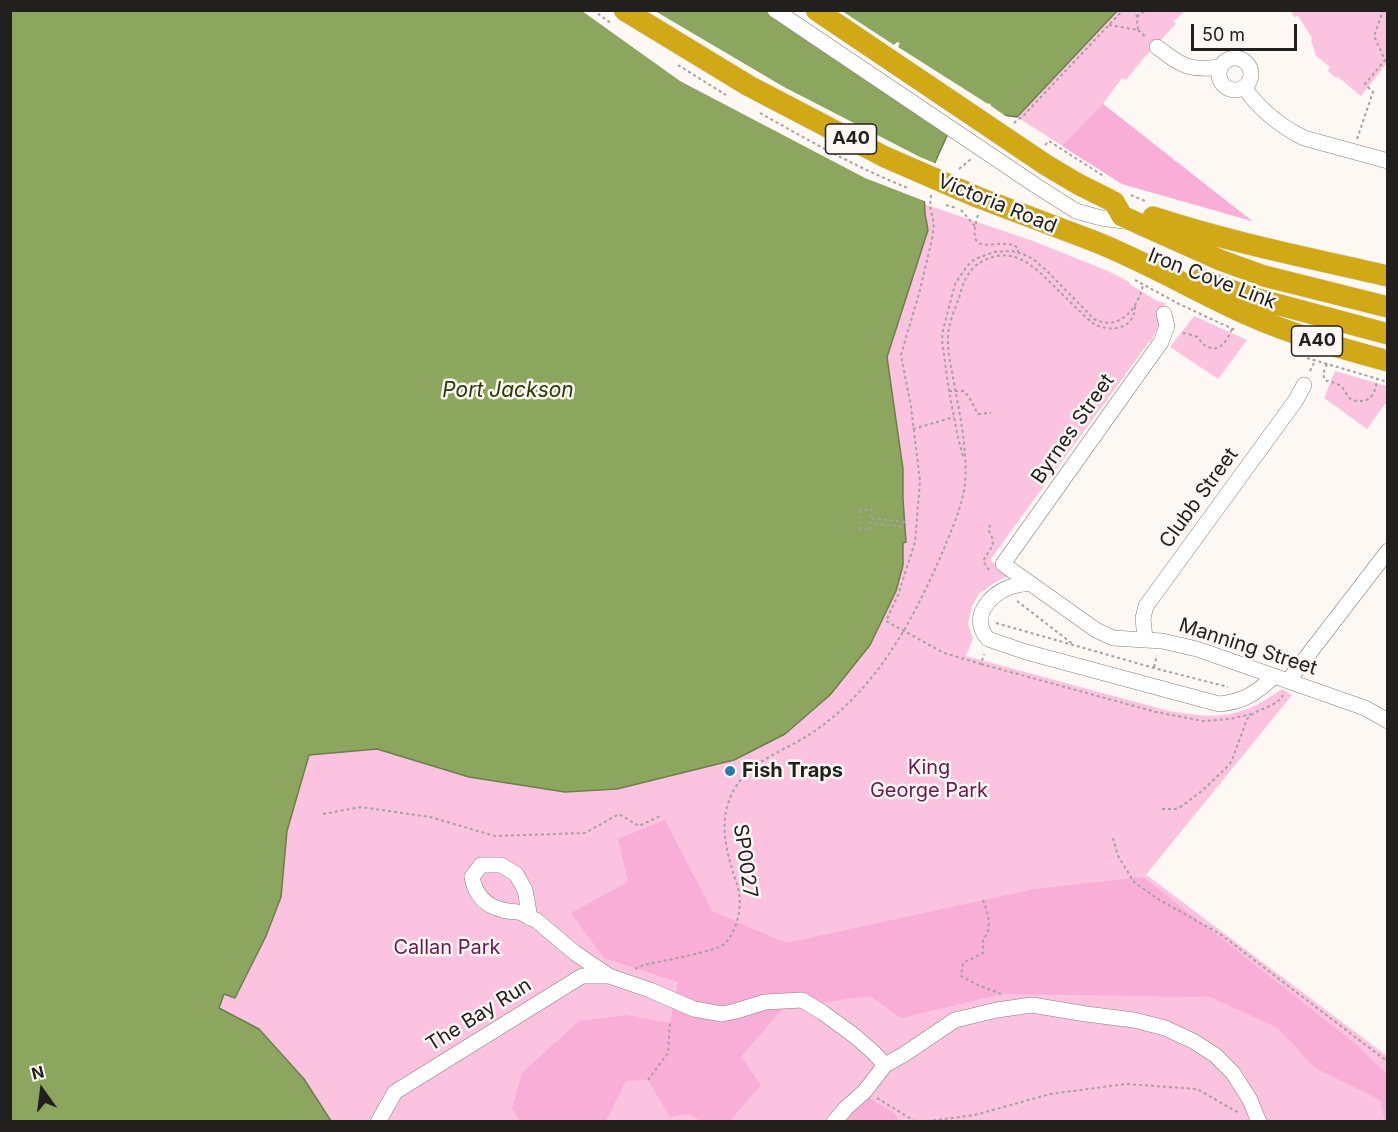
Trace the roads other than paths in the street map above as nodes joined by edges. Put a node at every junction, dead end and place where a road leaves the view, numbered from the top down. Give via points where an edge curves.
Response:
1 (624, 10) edge
2 (775, 10) edge
3 (816, 10) edge
4 (1157, 47) dead end
5 (1220, 68) junction
6 (1244, 87) junction
7 (1388, 161) edge
8 (1109, 207) junction
9 (1099, 243) junction
10 (1388, 276) edge
11 (1388, 307) edge
12 (1164, 314) dead end
13 (1388, 334) edge
14 (1382, 370) edge
15 (1304, 385) dead end
16 (1388, 551) edge
17 (1004, 564) joint
18 (1029, 583) junction
19 (1145, 639) junction
20 (1281, 678) junction
21 (1388, 721) edge
22 (530, 918) dead end
23 (615, 978) junction
24 (885, 1065) junction
25 (1252, 1119) edge
26 (378, 1122) edge
27 (834, 1122) edge

1 - 9 highway, Victoria Road / A40, bridge via 749,86 885,157
2 - 8 street, bridge via 1076,211
3 - 8 highway, bridge
4 - 5 street via 1193,69
5 - 6 street via 1225,86 1234,90
5 - 6 street via 1233,58 1248,63 1251,73
6 - 7 street via 1263,110 1295,134
8 - 10 highway
8 - 11 highway, Iron Cove Link via 1220,260 1264,276
9 - 13 highway, Iron Cove Link via 1122,244 1250,297
9 - 14 highway, Victoria Road / A40 via 1199,292
12 - 17 street, Byrnes Street via 1167,326 1161,342
15 - 19 street, Clubb Street via 1146,606
16 - 20 street
17 - 18 street, Manning Street
18 - 19 street, Manning Street via 1102,634
18 - 20 street via 995,595 984,608 980,621 988,639 1213,703 1235,702
19 - 20 street, Manning Street via 1197,649
20 - 21 street, Manning Street via 1365,708
22 - 23 street via 574,953
23 - 24 street via 694,1009 722,1014 765,1002 802,1000 856,1038
23 - 26 street, The Bay Run via 582,976 395,1092
24 - 25 street via 955,1020 997,1010 1032,1005 1134,1020 1165,1028 1215,1055 1233,1073 1250,1100
24 - 27 street

